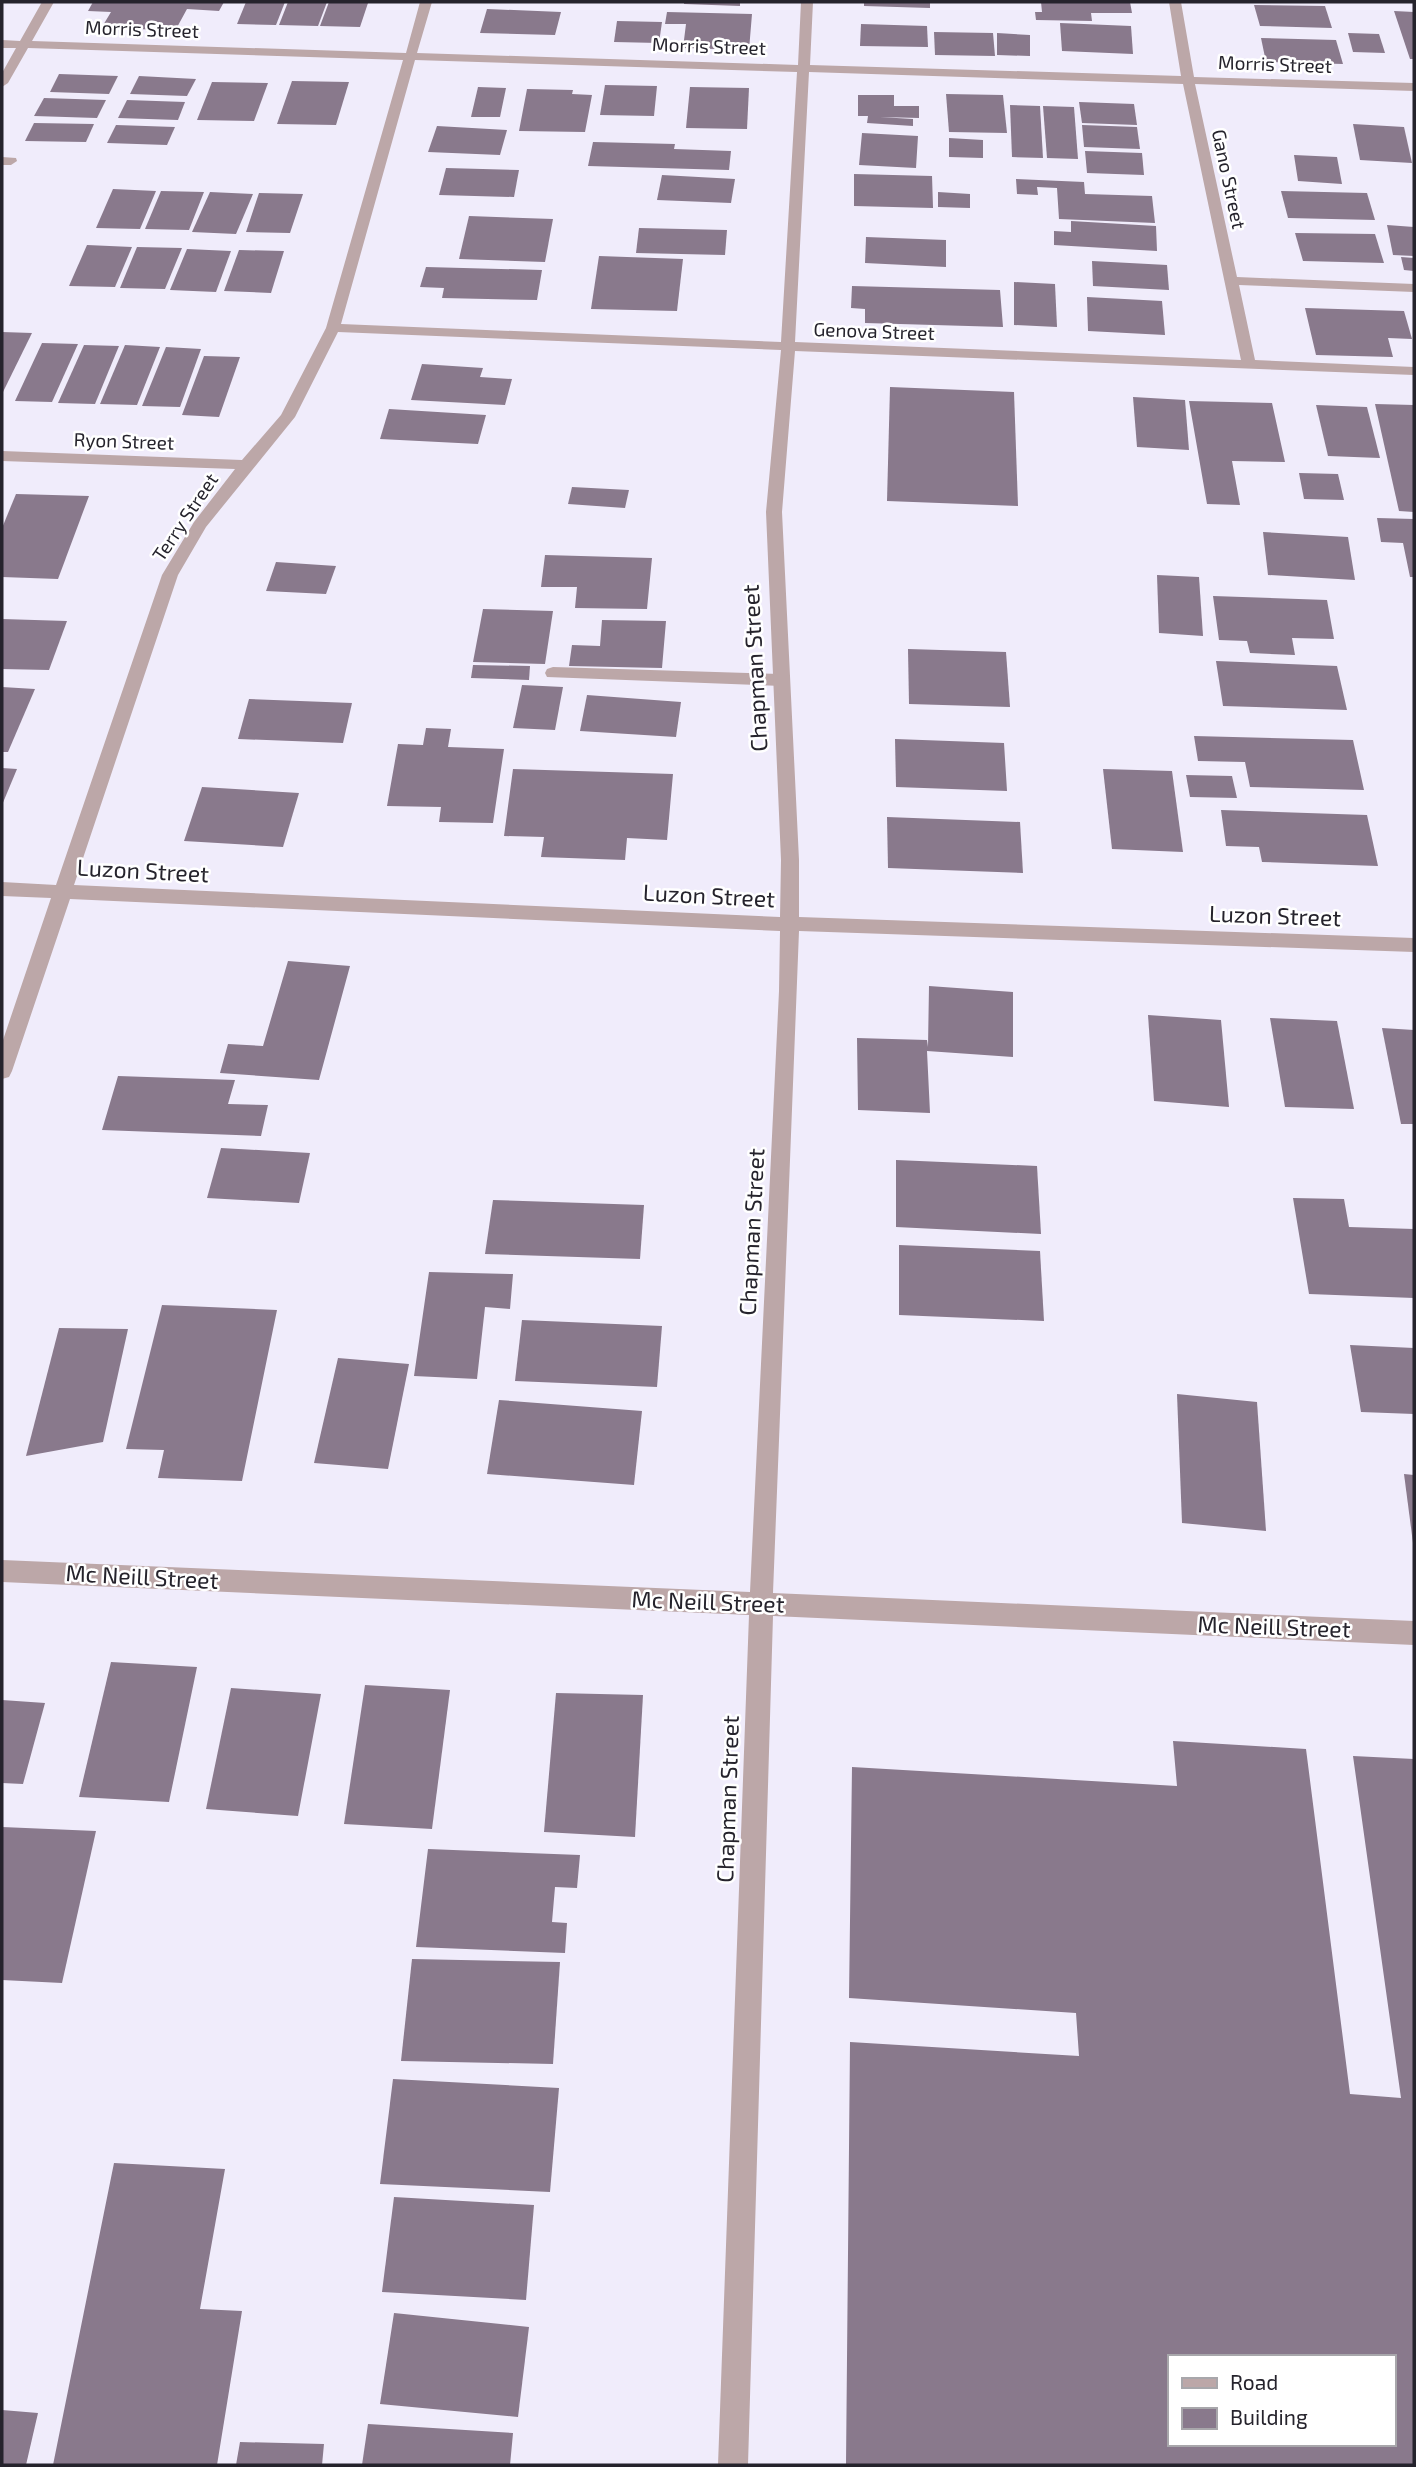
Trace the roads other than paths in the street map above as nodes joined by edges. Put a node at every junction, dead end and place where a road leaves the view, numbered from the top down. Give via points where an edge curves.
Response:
1 (48, 2) edge
2 (426, 2) edge
3 (807, 2) edge
4 (1175, 2) edge
5 (2, 44) edge
6 (22, 45) junction
7 (410, 56) junction
8 (802, 68) junction
9 (1188, 80) junction
10 (2, 83) edge
11 (1414, 87) edge
12 (1230, 281) junction
13 (1414, 288) edge
14 (333, 328) junction
15 (788, 348) junction
16 (1249, 364) junction
17 (1414, 371) edge
18 (2, 456) edge
19 (246, 465) junction
20 (553, 673) dead end
21 (782, 680) junction
22 (2, 889) edge
23 (62, 892) junction
24 (790, 924) junction
25 (1414, 945) edge
26 (2, 1071) edge
27 (2, 1571) edge
28 (761, 1604) junction
29 (1414, 1633) edge
30 (733, 2465) edge

1 - 6 street
2 - 7 street, Terry Street
3 - 8 street, Chapman Street
4 - 9 street, Gano Street
5 - 6 street, Morris Street
6 - 7 street, Morris Street
6 - 10 street
7 - 8 street, Morris Street
7 - 14 street, Terry Street
8 - 9 street, Morris Street
8 - 15 street, Chapman Street
9 - 11 street, Morris Street
9 - 12 street, Gano Street
12 - 13 street
12 - 16 street, Gano Street
14 - 15 street, Genova Street
14 - 19 street, Terry Street via 288,417
15 - 16 street, Genova Street
15 - 21 street, Chapman Street via 774,512
16 - 17 street, Genova Street
18 - 19 street, Ryon Street
19 - 23 street, Terry Street via 200,524 170,575
20 - 21 street
21 - 24 street, Chapman Street
22 - 23 street, Luzon Street
23 - 24 street, Luzon Street
23 - 26 street, Terry Street
24 - 25 street, Luzon Street
24 - 28 street, Chapman Street
27 - 28 street, Mc Neill Street
28 - 29 street, Mc Neill Street
28 - 30 street, Chapman Street

